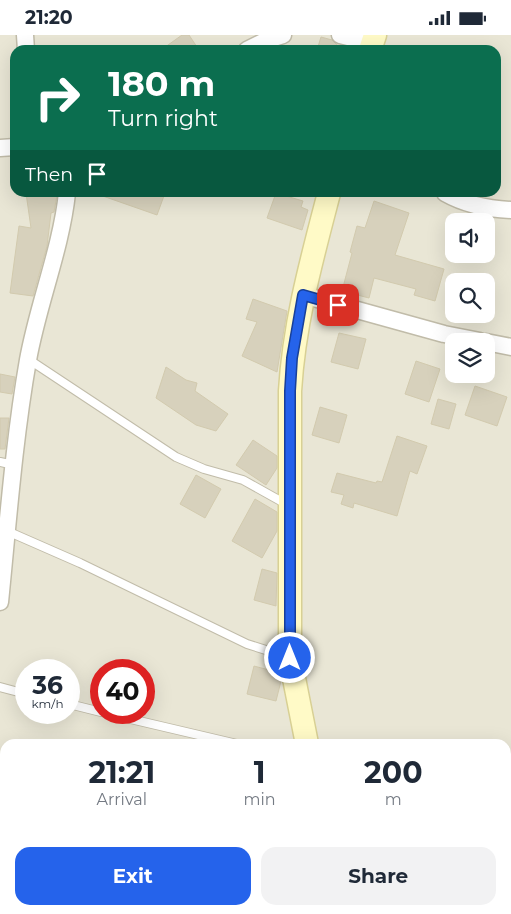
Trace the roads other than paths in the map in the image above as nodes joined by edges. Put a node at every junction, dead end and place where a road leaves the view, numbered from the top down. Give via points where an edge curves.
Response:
1 (340, 35) edge
2 (271, 37) edge
3 (373, 43) edge
4 (256, 45) edge
5 (66, 197) edge
6 (328, 197) edge
7 (452, 197) edge
8 (511, 210) edge
9 (303, 295) junction
10 (445, 334) edge
11 (495, 344) edge
12 (511, 347) edge
13 (28, 359) junction
14 (7, 463) edge
15 (290, 506) junction
16 (7, 531) junction
17 (0, 602) edge
18 (290, 658) junction
19 (0, 687) edge
20 (15, 690) edge
21 (152, 724) edge
22 (216, 739) edge
23 (306, 739) edge

1 - 3 street
2 - 4 street
5 - 13 street
6 - 9 street
7 - 8 street via 482,207
9 - 10 street
9 - 15 street via 292,358
11 - 12 street
13 - 14 street
13 - 15 lane via 176,457 243,480
14 - 16 street
15 - 18 street
16 - 17 street
16 - 18 lane via 247,644
18 - 23 street
19 - 20 lane
21 - 22 lane

